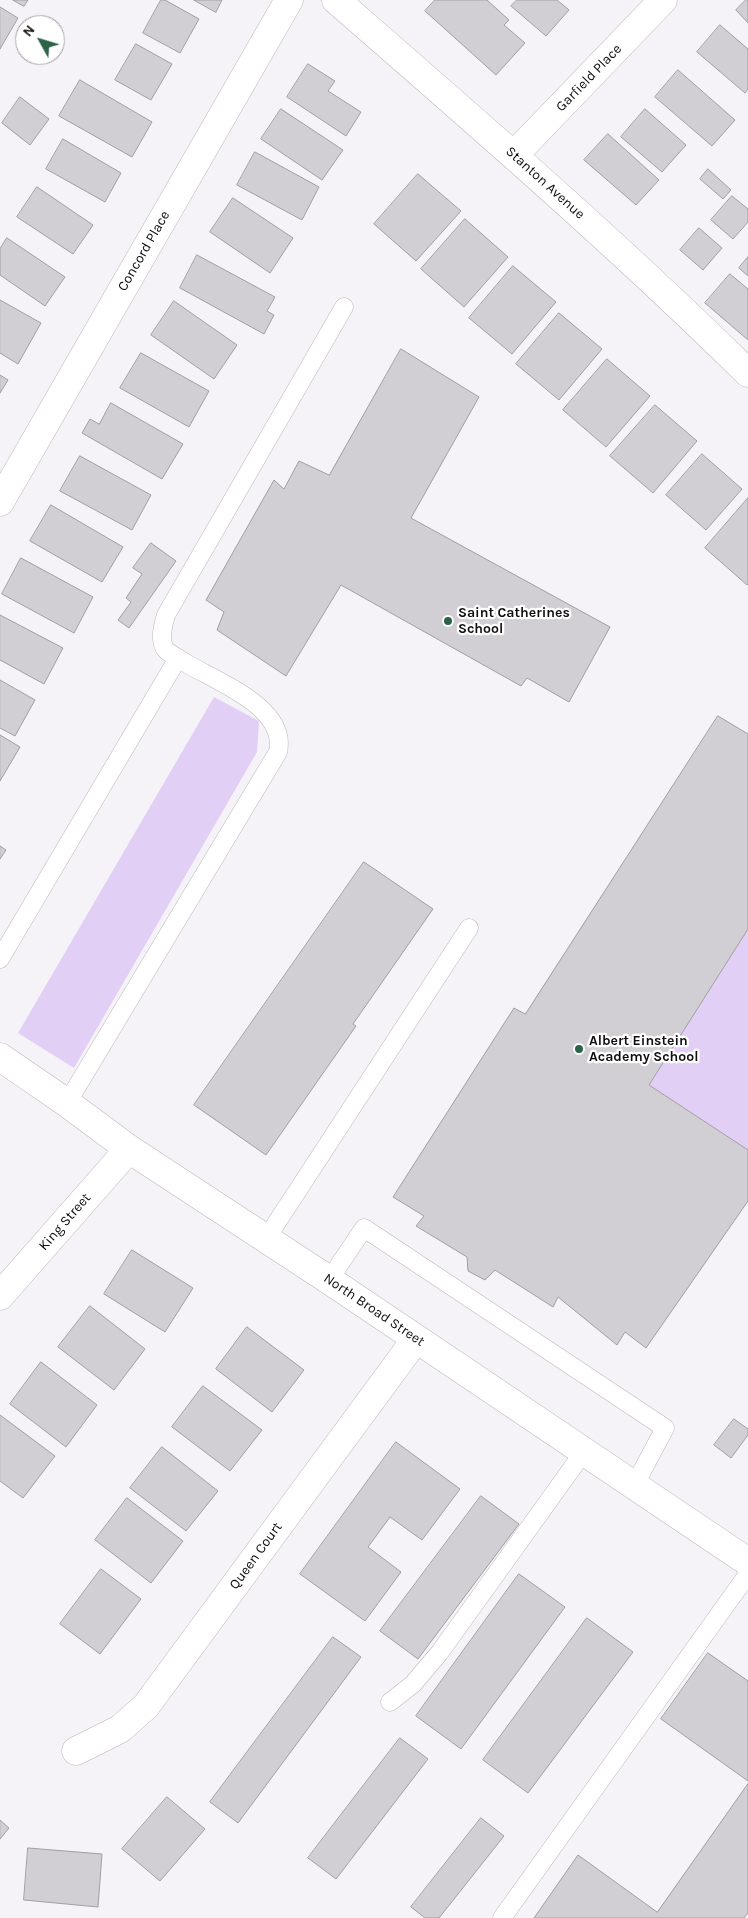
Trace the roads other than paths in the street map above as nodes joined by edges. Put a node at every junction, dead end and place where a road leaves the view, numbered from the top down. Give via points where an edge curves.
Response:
1 (289, 0) edge
2 (336, 0) edge
3 (663, 0) edge
4 (514, 156) junction
5 (344, 307) dead end
6 (748, 373) edge
7 (0, 502) edge
8 (178, 658) junction
9 (469, 928) dead end
10 (0, 959) edge
11 (0, 1058) edge
12 (67, 1102) junction
13 (129, 1149) junction
14 (266, 1239) junction
15 (329, 1280) junction
16 (0, 1296) edge
17 (416, 1339) junction
18 (583, 1452) junction
19 (634, 1486) junction
20 (748, 1562) edge
21 (748, 1574) edge
22 (390, 1702) dead end
23 (76, 1751) dead end
24 (502, 1918) edge

1 - 7 street, Concord Place
2 - 4 street, Stanton Avenue
3 - 4 street, Garfield Place
4 - 6 street, Stanton Avenue via 632,262
5 - 8 lane via 166,615 162,640 166,650
8 - 10 lane
8 - 12 lane via 235,691 266,714 278,735 278,752
9 - 14 lane
11 - 12 street, North Broad Street
12 - 13 street, North Broad Street
13 - 14 street, North Broad Street
13 - 16 street, King Street
14 - 15 street, North Broad Street
15 - 17 street, North Broad Street
15 - 19 lane via 364,1228 620,1397 665,1428
17 - 18 street, North Broad Street
17 - 23 street, Queen Court via 146,1706 120,1730
18 - 19 street, North Broad Street
18 - 22 lane via 440,1652 413,1684
19 - 20 street, North Broad Street
21 - 24 lane

